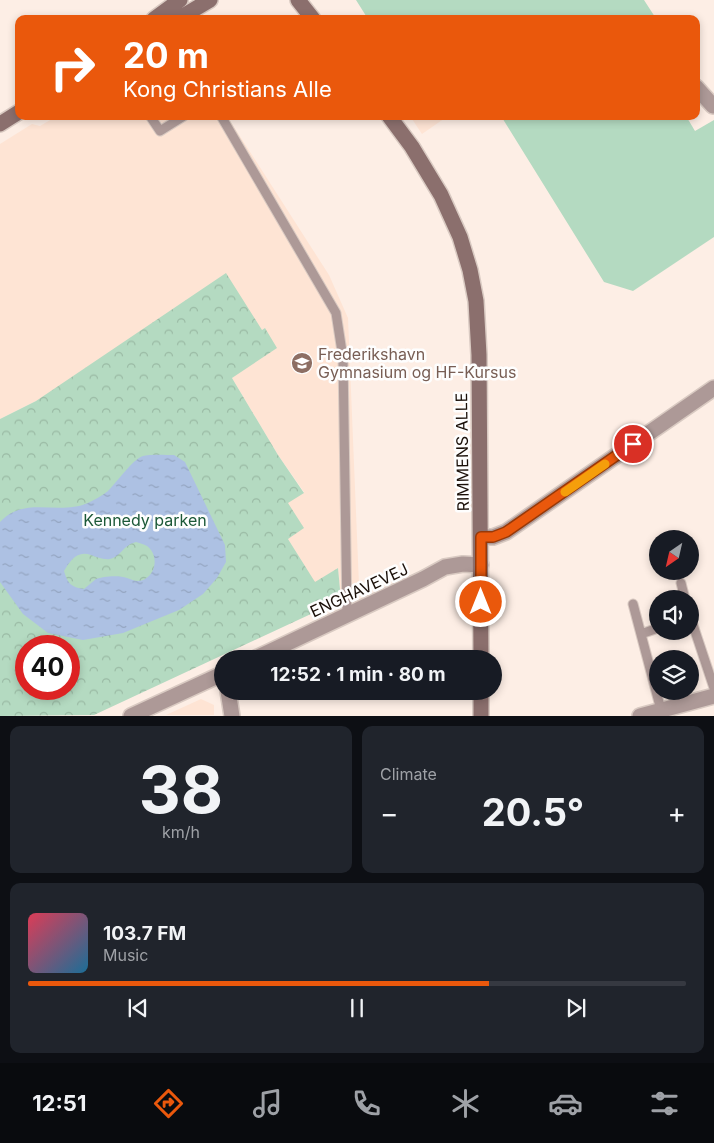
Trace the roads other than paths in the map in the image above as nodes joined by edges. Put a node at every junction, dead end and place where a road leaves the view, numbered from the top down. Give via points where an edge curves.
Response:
1 (180, 0) edge
2 (210, 0) edge
3 (298, 0) edge
4 (159, 15) edge
5 (185, 15) edge
6 (310, 15) edge
7 (700, 91) edge
8 (714, 105) edge
9 (15, 115) edge
10 (153, 120) edge
11 (178, 120) edge
12 (223, 120) edge
13 (392, 120) edge
14 (0, 124) edge
15 (714, 388) edge
16 (481, 537) junction
17 (481, 565) junction
18 (681, 583) dead end
19 (683, 590) edge
20 (633, 604) dead end
21 (348, 614) junction
22 (649, 631) edge
23 (641, 634) junction
24 (698, 640) edge
25 (273, 650) edge
26 (481, 650) edge
27 (214, 678) edge
28 (714, 688) edge
29 (714, 696) edge
30 (229, 700) edge
31 (481, 700) edge
32 (661, 710) junction
33 (131, 716) edge
34 (232, 716) edge
35 (481, 716) edge
36 (640, 716) edge

1 - 4 street
2 - 5 street
3 - 6 street
7 - 8 street
9 - 14 street
10 - 11 lane via 160,131
12 - 21 lane via 336,313 342,358
13 - 16 street, RIMMENS ALLE via 441,196 470,270 476,300 479,355
15 - 16 street via 514,528 493,537
16 - 17 street, RIMMENS ALLE
17 - 21 street, ENGHAVEVEJ via 445,567
17 - 26 street, RIMMENS ALLE
18 - 19 lane
20 - 23 lane
21 - 25 street, ENGHAVEVEJ
22 - 23 lane
23 - 32 lane
24 - 28 lane
27 - 33 street
29 - 32 street
30 - 34 street
31 - 35 street
32 - 36 street

